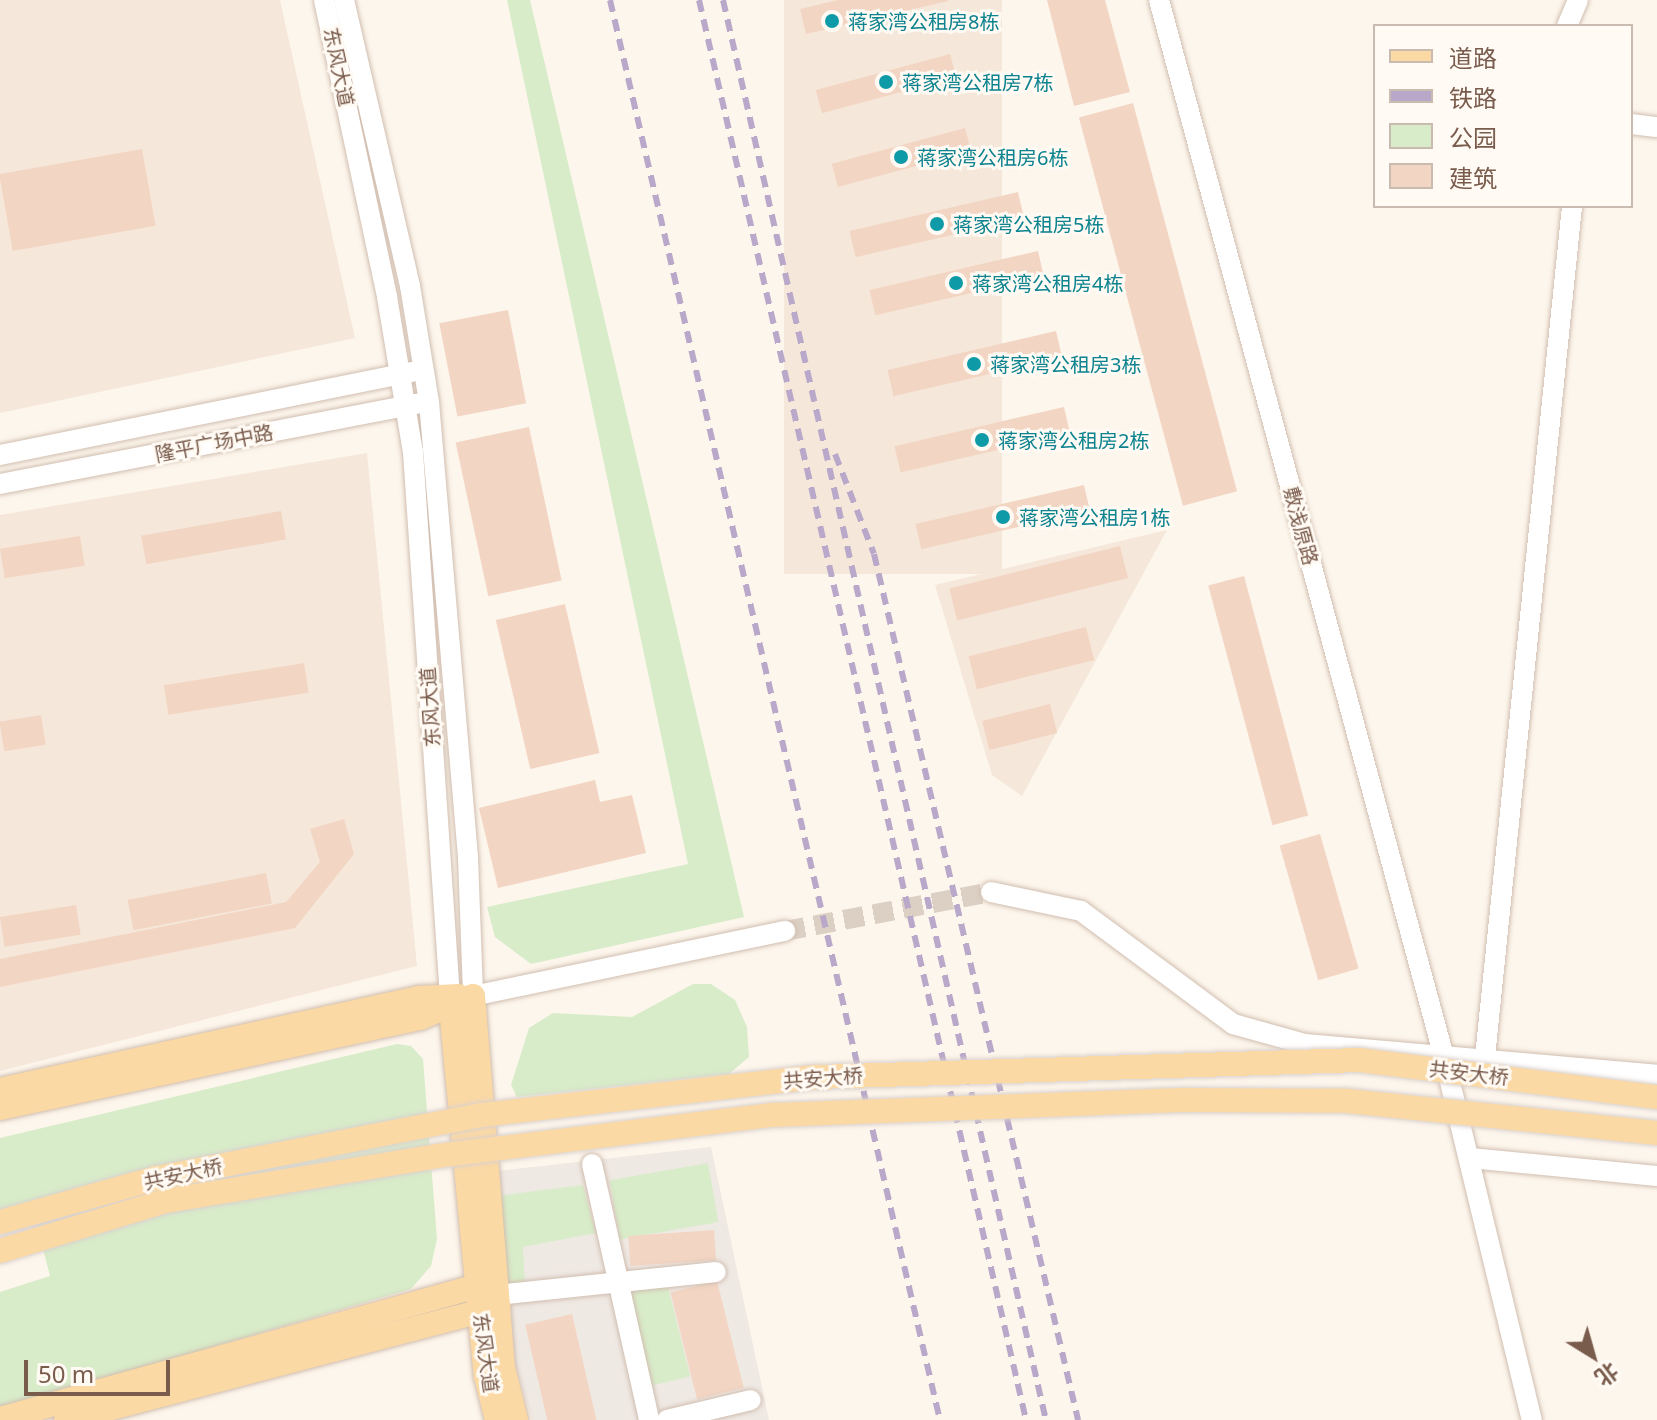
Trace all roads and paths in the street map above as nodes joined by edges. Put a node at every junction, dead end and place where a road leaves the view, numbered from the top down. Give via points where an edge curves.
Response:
1 (324, 0) edge
2 (344, 0) edge
3 (1159, 0) edge
4 (1578, 0) edge
5 (1568, 24) edge
6 (1633, 124) edge
7 (1657, 127) edge
8 (1572, 208) edge
9 (423, 369) junction
10 (400, 374) junction
11 (429, 402) junction
12 (405, 406) junction
13 (0, 455) edge
14 (0, 484) edge
15 (991, 892) tunnel mouth
16 (785, 931) tunnel mouth
17 (458, 999) junction
18 (1443, 1053) junction
19 (1485, 1057) junction
20 (1657, 1075) edge
21 (0, 1090) edge
22 (1657, 1097) edge
23 (0, 1108) edge
24 (1657, 1133) edge
25 (1470, 1158) junction
26 (592, 1164) dead end
27 (1657, 1176) edge
28 (0, 1222) edge
29 (0, 1251) edge
30 (716, 1272) dead end
31 (618, 1282) junction
32 (489, 1296) junction
33 (751, 1400) dead end
34 (0, 1419) edge
35 (66, 1420) edge
36 (497, 1420) edge
37 (516, 1420) edge
38 (649, 1420) edge
39 (667, 1420) edge
40 (1532, 1420) edge

1 - 10 street, 东风大道
2 - 9 street, 东风大道 via 410,286
3 - 18 street, 敷浅原路
4 - 5 street
6 - 7 street
8 - 19 street
9 - 10 street, 隆平广场中路
9 - 11 street, 东风大道
10 - 12 street, 东风大道
10 - 13 street, 隆平广场中路
11 - 12 street, 隆平广场中路
11 - 17 street, 东风大道 via 468,857
12 - 14 street, 隆平广场中路
12 - 17 street, 东风大道
15 - 18 street via 1081,911 1233,1024 1305,1044
16 - 17 street
17 - 21 main road via 419,998
17 - 23 main road via 420,1018
17 - 32 main road
18 - 19 street
18 - 25 street, 敷浅原路
19 - 20 street
22 - 28 main road, 共安大桥, bridge via 1359,1060 816,1077 481,1115 157,1178
24 - 29 main road, 共安大桥, bridge via 1348,1101 1182,1100 773,1115 437,1156 166,1201
25 - 27 street
25 - 40 street, 敷浅原路
26 - 31 street
30 - 31 street
31 - 32 street
31 - 38 street
32 - 34 main road
32 - 35 main road
32 - 36 main road, 东风大道
32 - 37 main road
33 - 39 street

